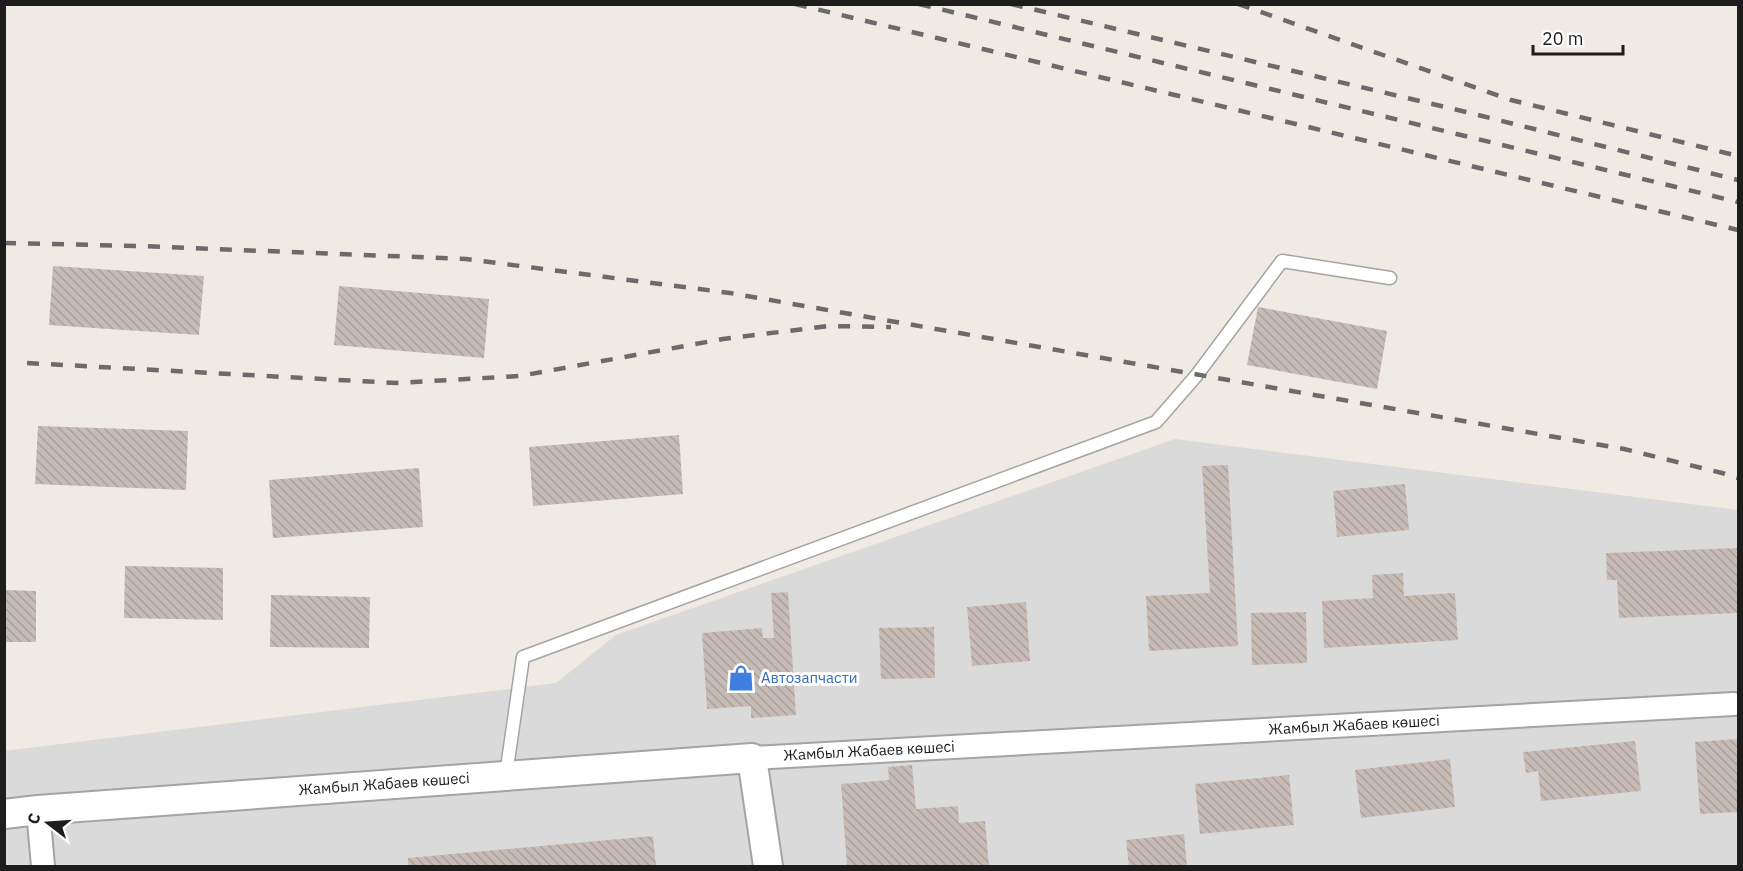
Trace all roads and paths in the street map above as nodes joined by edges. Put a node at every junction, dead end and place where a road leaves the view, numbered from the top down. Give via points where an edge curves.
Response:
1 (1390, 278) dead end
2 (1734, 704) dead end
3 (752, 758) junction
4 (506, 775) junction
5 (38, 810) junction
6 (4, 814) edge
7 (43, 867) edge
8 (768, 867) edge

1 - 4 lane via 1282,261 1196,376 1156,422 523,657
2 - 3 street, Жамбыл Жабаев көшесі
3 - 4 street, Жамбыл Жабаев көшесі
3 - 8 street
4 - 5 street, Жамбыл Жабаев көшесі
5 - 6 street, Жамбыл Жабаев көшесі
5 - 7 street

